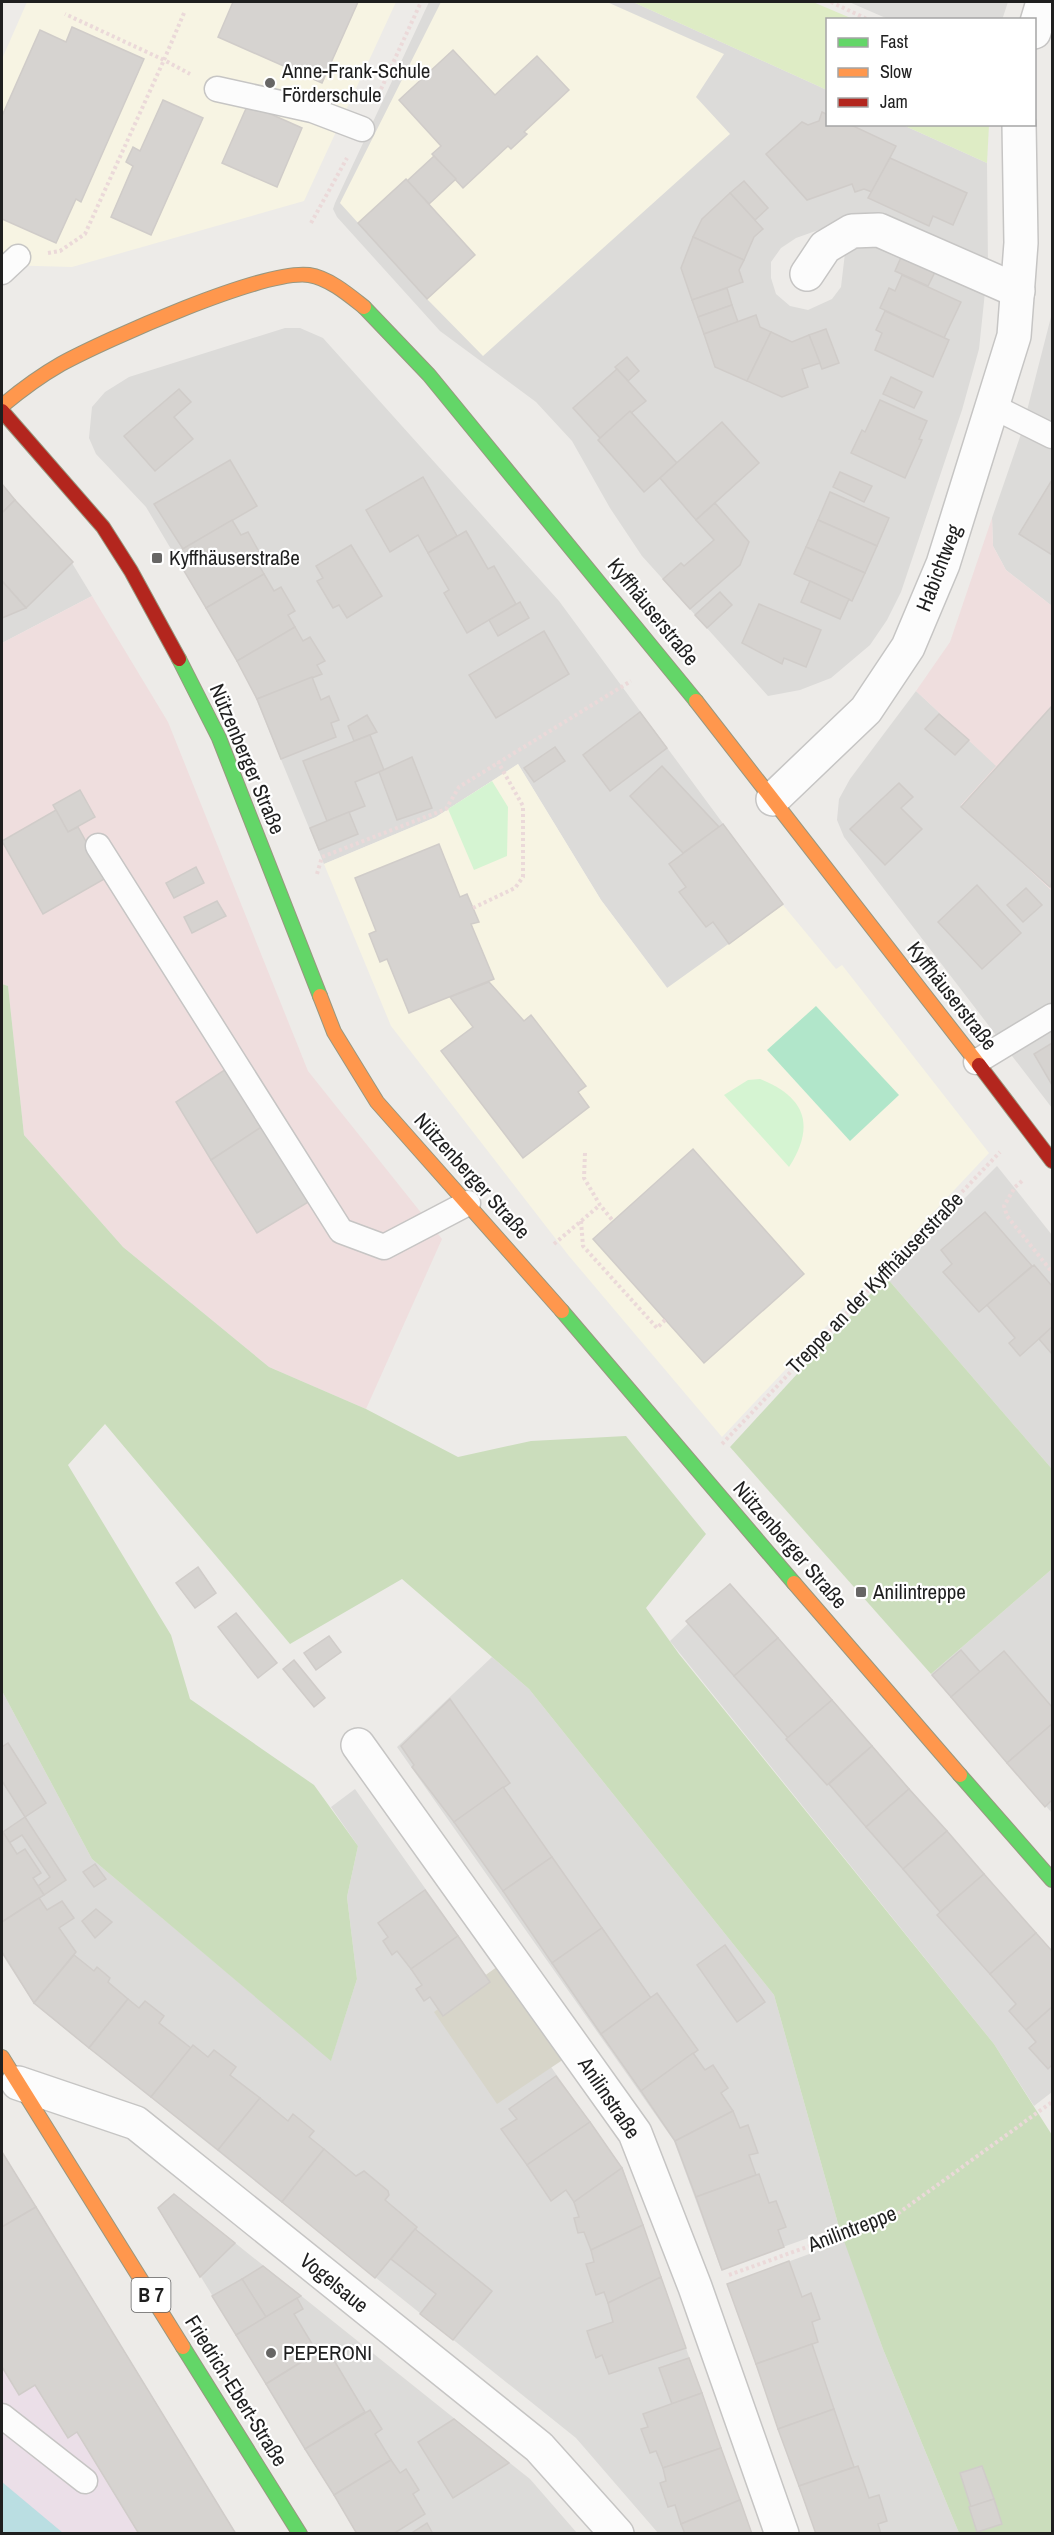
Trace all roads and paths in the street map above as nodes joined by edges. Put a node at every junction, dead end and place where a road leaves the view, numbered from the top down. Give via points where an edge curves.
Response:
1 (831, 2) edge
2 (1043, 2) edge
3 (65, 14) dead end
4 (183, 14) dead end
5 (865, 18) edge
6 (1036, 28) edge
7 (164, 60) junction
8 (217, 89) dead end
9 (1018, 126) edge
10 (362, 129) dead end
11 (10, 264) edge
12 (807, 274) dead end
13 (1018, 291) junction
14 (2, 406) edge
15 (994, 407) junction
16 (2, 411) edge
17 (1053, 436) edge
18 (665, 660) junction
19 (498, 762) junction
20 (773, 799) junction
21 (98, 846) dead end
22 (317, 874) dead end
23 (473, 908) dead end
24 (1053, 1016) edge
25 (976, 1062) junction
26 (1025, 1125) junction
27 (585, 1153) dead end
28 (1053, 1161) edge
29 (468, 1203) junction
30 (600, 1205) junction
31 (1007, 1216) dead end
32 (581, 1221) junction
33 (613, 1221) dead end
34 (561, 1238) dead end
35 (1053, 1272) edge
36 (666, 1319) dead end
37 (724, 1442) dead end
38 (358, 1745) dead end
39 (1053, 1880) edge
40 (10, 2070) edge
41 (1053, 2102) edge
42 (695, 2287) junction
43 (2, 2416) edge
44 (86, 2481) dead end
45 (300, 2534) edge
46 (617, 2534) edge
47 (782, 2534) edge

1 - 5 path
2 - 6 street
3 - 7 path
4 - 7 path
7 - 11 path via 85,234 60,251
8 - 10 lane via 312,110
9 - 13 street, Habichtweg
12 - 13 street via 825,247 852,231 879,230
13 - 15 street, Habichtweg via 1014,336
14 - 18 street, Kyffhäuserstraße via 37,378 106,341 277,278 302,274 321,278 352,297 403,348 576,549
15 - 17 lane
15 - 20 street, Habichtweg via 943,564 908,647 866,710
16 - 29 street, Nützenberger Straße via 103,527 132,571 219,738 334,1032 376,1102
18 - 19 path
18 - 20 street, Kyffhäuserstraße
19 - 22 path via 459,787 446,809 322,857
19 - 23 path via 524,806 523,877 515,888
20 - 25 street, Kyffhäuserstraße
21 - 29 lane via 340,1231 384,1246
24 - 25 lane
25 - 26 street, Kyffhäuserstraße
26 - 28 street, Kyffhäuserstraße
26 - 37 path, Treppe an der Kyffhäuserstraße
27 - 30 path via 584,1178
29 - 39 street, Nützenberger Straße
30 - 32 path
30 - 33 path
31 - 35 path
32 - 34 path
32 - 36 path via 583,1246 657,1328
38 - 42 street, Anilinstraße via 635,2133
40 - 45 street, Friedrich-Ebert-Straße / B 7
40 - 46 street, Vogelsaue via 136,2123 539,2447
41 - 42 path, Anilintreppe via 896,2215
42 - 47 street, Anilinstraße
43 - 44 lane

